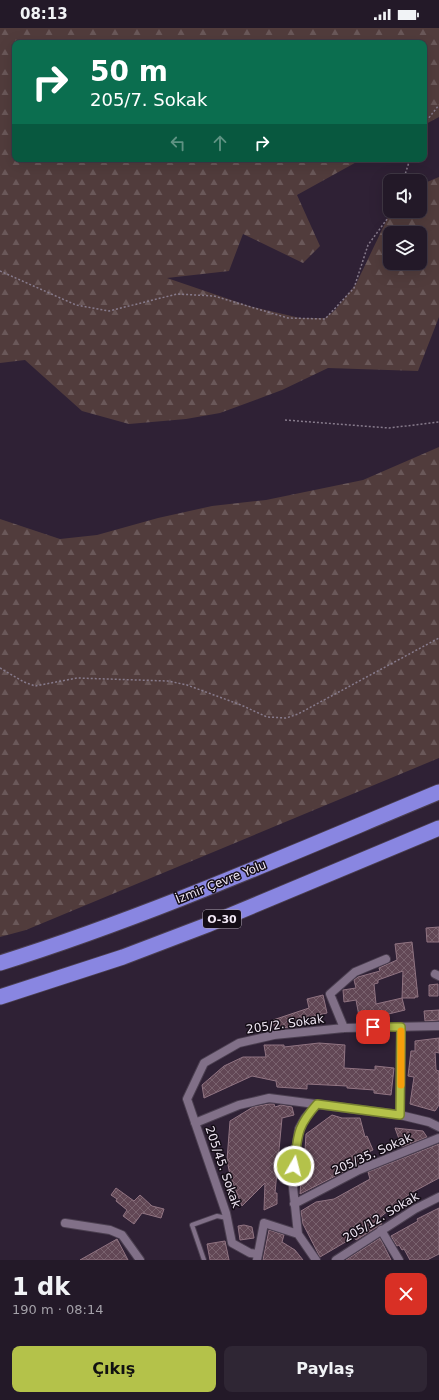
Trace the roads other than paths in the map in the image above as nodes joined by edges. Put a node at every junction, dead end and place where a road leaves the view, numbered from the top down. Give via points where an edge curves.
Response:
1 (439, 792) edge
2 (439, 828) edge
3 (123, 957) junction
4 (386, 959) dead end
5 (0, 963) edge
6 (0, 997) edge
7 (0, 1005) edge
8 (439, 1026) edge
9 (401, 1027) junction
10 (344, 1028) junction
11 (317, 1104) junction
12 (400, 1115) junction
13 (195, 1123) junction
14 (439, 1127) edge
15 (439, 1138) edge
16 (439, 1197) edge
17 (294, 1204) junction
18 (227, 1218) junction
19 (65, 1223) dead end
20 (381, 1230) junction
21 (298, 1234) junction
22 (258, 1257) edge
23 (140, 1260) edge
24 (204, 1260) edge
25 (316, 1260) edge
26 (336, 1260) edge
27 (399, 1260) edge

1 - 5 highway, İzmir Çevre Yolu via 195,894 67,942
2 - 3 highway, O-30 via 207,925
3 - 6 highway, O-30
3 - 7 highway
4 - 10 street via 355,972 330,994
8 - 9 street, 205/2. Sokak
9 - 10 street, 205/2. Sokak
9 - 12 street
10 - 13 street, 205/2. Sokak via 274,1035 239,1043 204,1063 187,1099
11 - 12 street
11 - 13 street via 269,1098 239,1105
11 - 17 street via 299,1129 292,1178
12 - 14 street
13 - 18 street, 205/45. Sokak
15 - 17 street, 205/35. Sokak via 358,1170
16 - 20 street, 205/12. Sokak
17 - 21 street
18 - 22 street, 205/45. Sokak via 232,1242
18 - 24 lane, 205/45. Sokak via 217,1216 192,1224
19 - 23 street via 110,1230 122,1235
20 - 26 street, 205/12. Sokak
20 - 27 street
21 - 22 street via 264,1223
21 - 25 street

